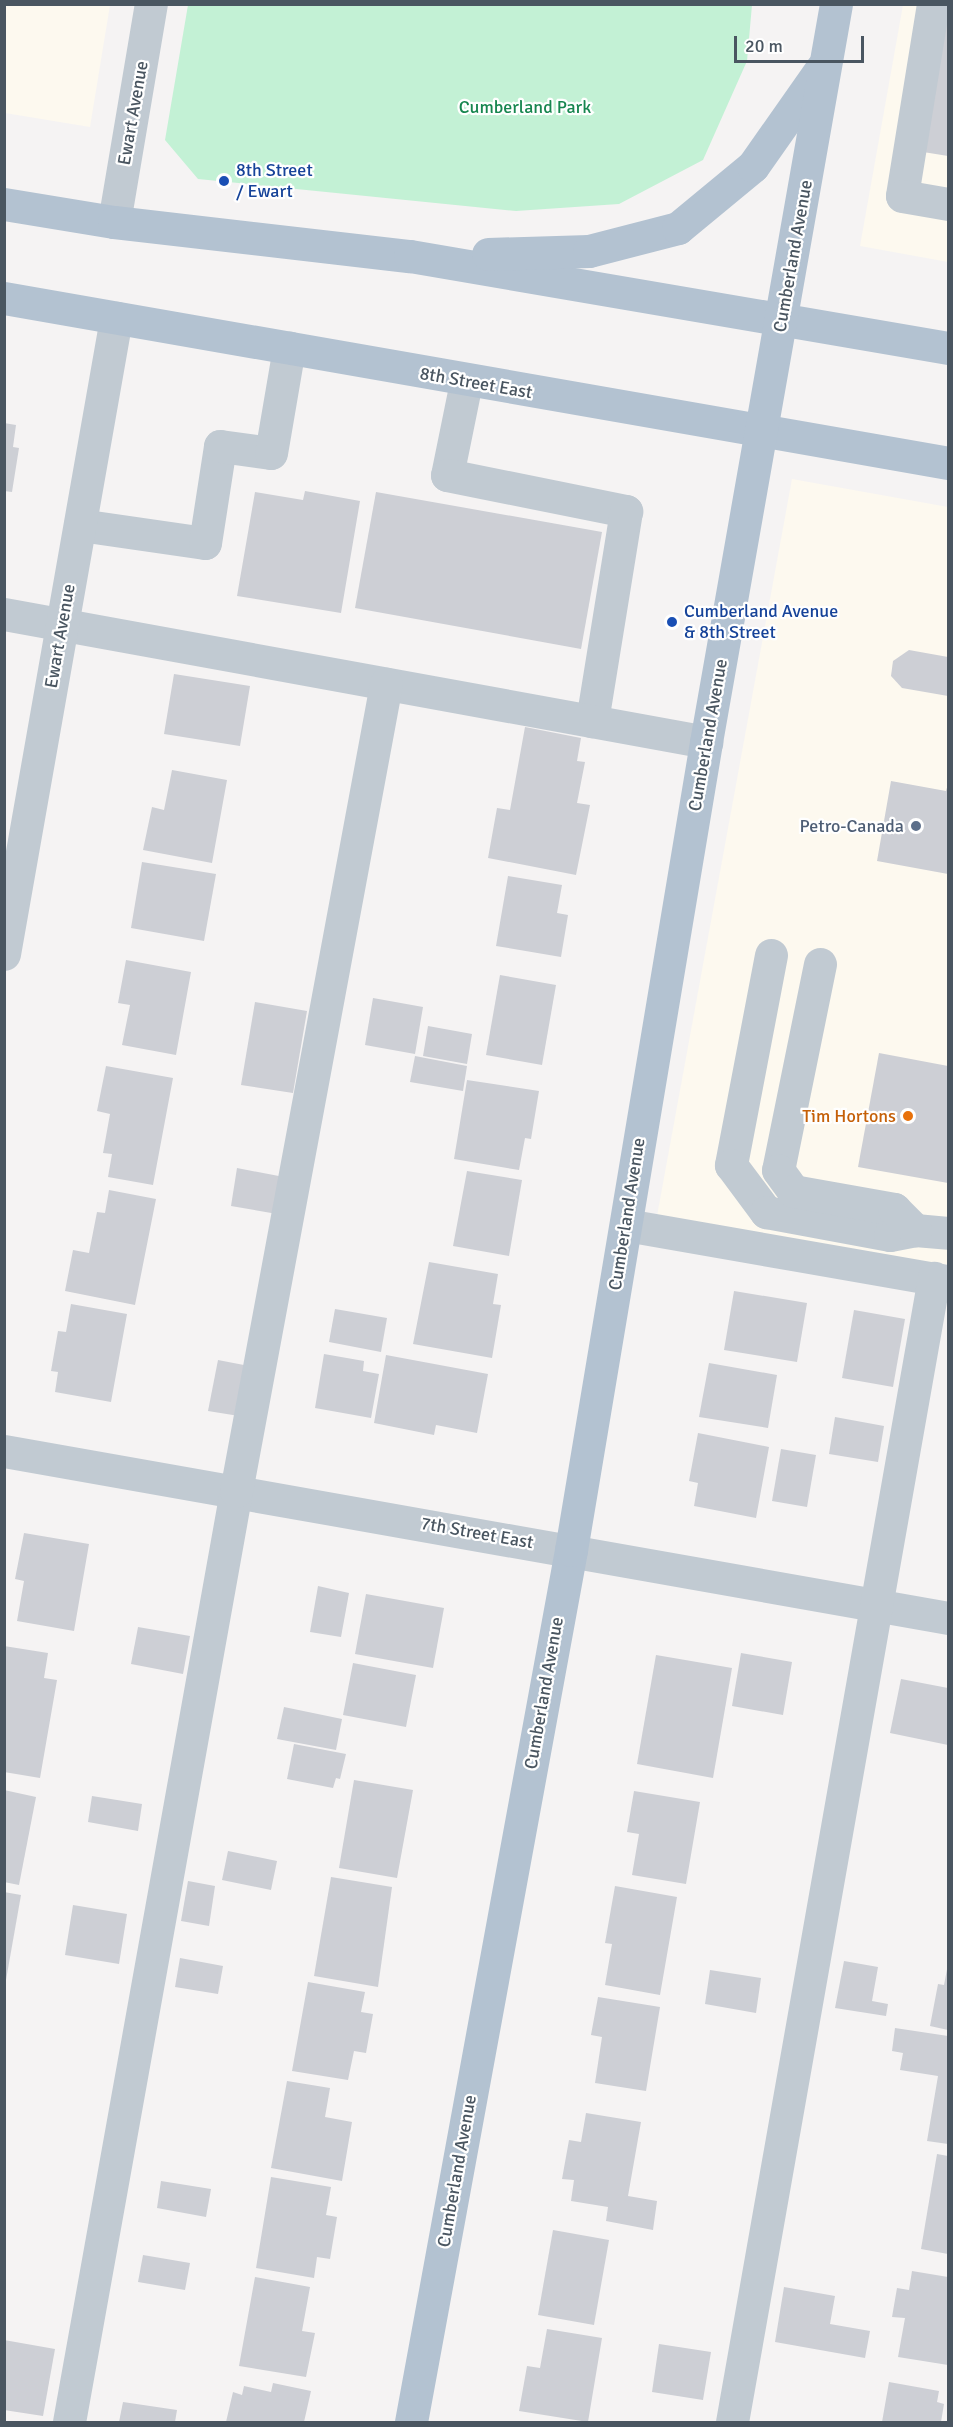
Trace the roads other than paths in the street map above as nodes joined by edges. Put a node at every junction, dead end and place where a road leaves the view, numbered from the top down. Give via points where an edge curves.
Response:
1 (151, 4) edge
2 (836, 4) edge
3 (933, 4) edge
4 (826, 62) junction
5 (4, 204) edge
6 (948, 204) edge
7 (114, 222) junction
8 (410, 256) junction
9 (4, 298) edge
10 (116, 318) junction
11 (781, 319) junction
12 (289, 348) junction
13 (948, 348) edge
14 (466, 382) junction
15 (762, 432) junction
16 (948, 463) edge
17 (80, 525) junction
18 (4, 614) edge
19 (62, 624) junction
20 (386, 684) junction
21 (592, 721) junction
22 (706, 742) junction
23 (4, 954) edge
24 (771, 955) dead end
25 (820, 964) dead end
26 (626, 1225) junction
27 (915, 1230) junction
28 (948, 1233) edge
29 (941, 1279) edge
30 (4, 1451) edge
31 (236, 1491) junction
32 (570, 1550) junction
33 (878, 1605) junction
34 (948, 1618) edge
35 (69, 2422) edge
36 (411, 2422) edge
37 (732, 2422) edge

1 - 7 street, Ewart Avenue
2 - 4 main road, Cumberland Avenue
3 - 6 street via 902,196
4 - 8 main road via 753,166 678,228 589,251
4 - 11 main road, Cumberland Avenue
5 - 7 main road
7 - 8 main road
8 - 11 main road
9 - 10 main road, 8th Street East
10 - 12 main road, 8th Street East
10 - 17 street, Ewart Avenue
11 - 13 main road
11 - 15 main road, Cumberland Avenue
12 - 14 main road, 8th Street East
12 - 17 street via 272,453 220,446 205,543
14 - 15 main road, 8th Street East
14 - 21 street via 447,475 626,511
15 - 16 main road, 8th Street East
15 - 22 main road, Cumberland Avenue
17 - 19 street, Ewart Avenue
18 - 19 street
19 - 20 street
19 - 23 street, Ewart Avenue
20 - 21 street
20 - 31 street
21 - 22 street
22 - 26 main road, Cumberland Avenue
24 - 27 street via 731,1165 766,1212 890,1235
25 - 27 street via 778,1170 793,1191 894,1209
26 - 29 street
26 - 32 main road, Cumberland Avenue
27 - 28 street
29 - 33 street
30 - 31 street, 7th Street East
31 - 32 street, 7th Street East
31 - 35 street
32 - 33 street, 7th Street East
32 - 36 main road, Cumberland Avenue
33 - 34 street, 7th Street East
33 - 37 street

